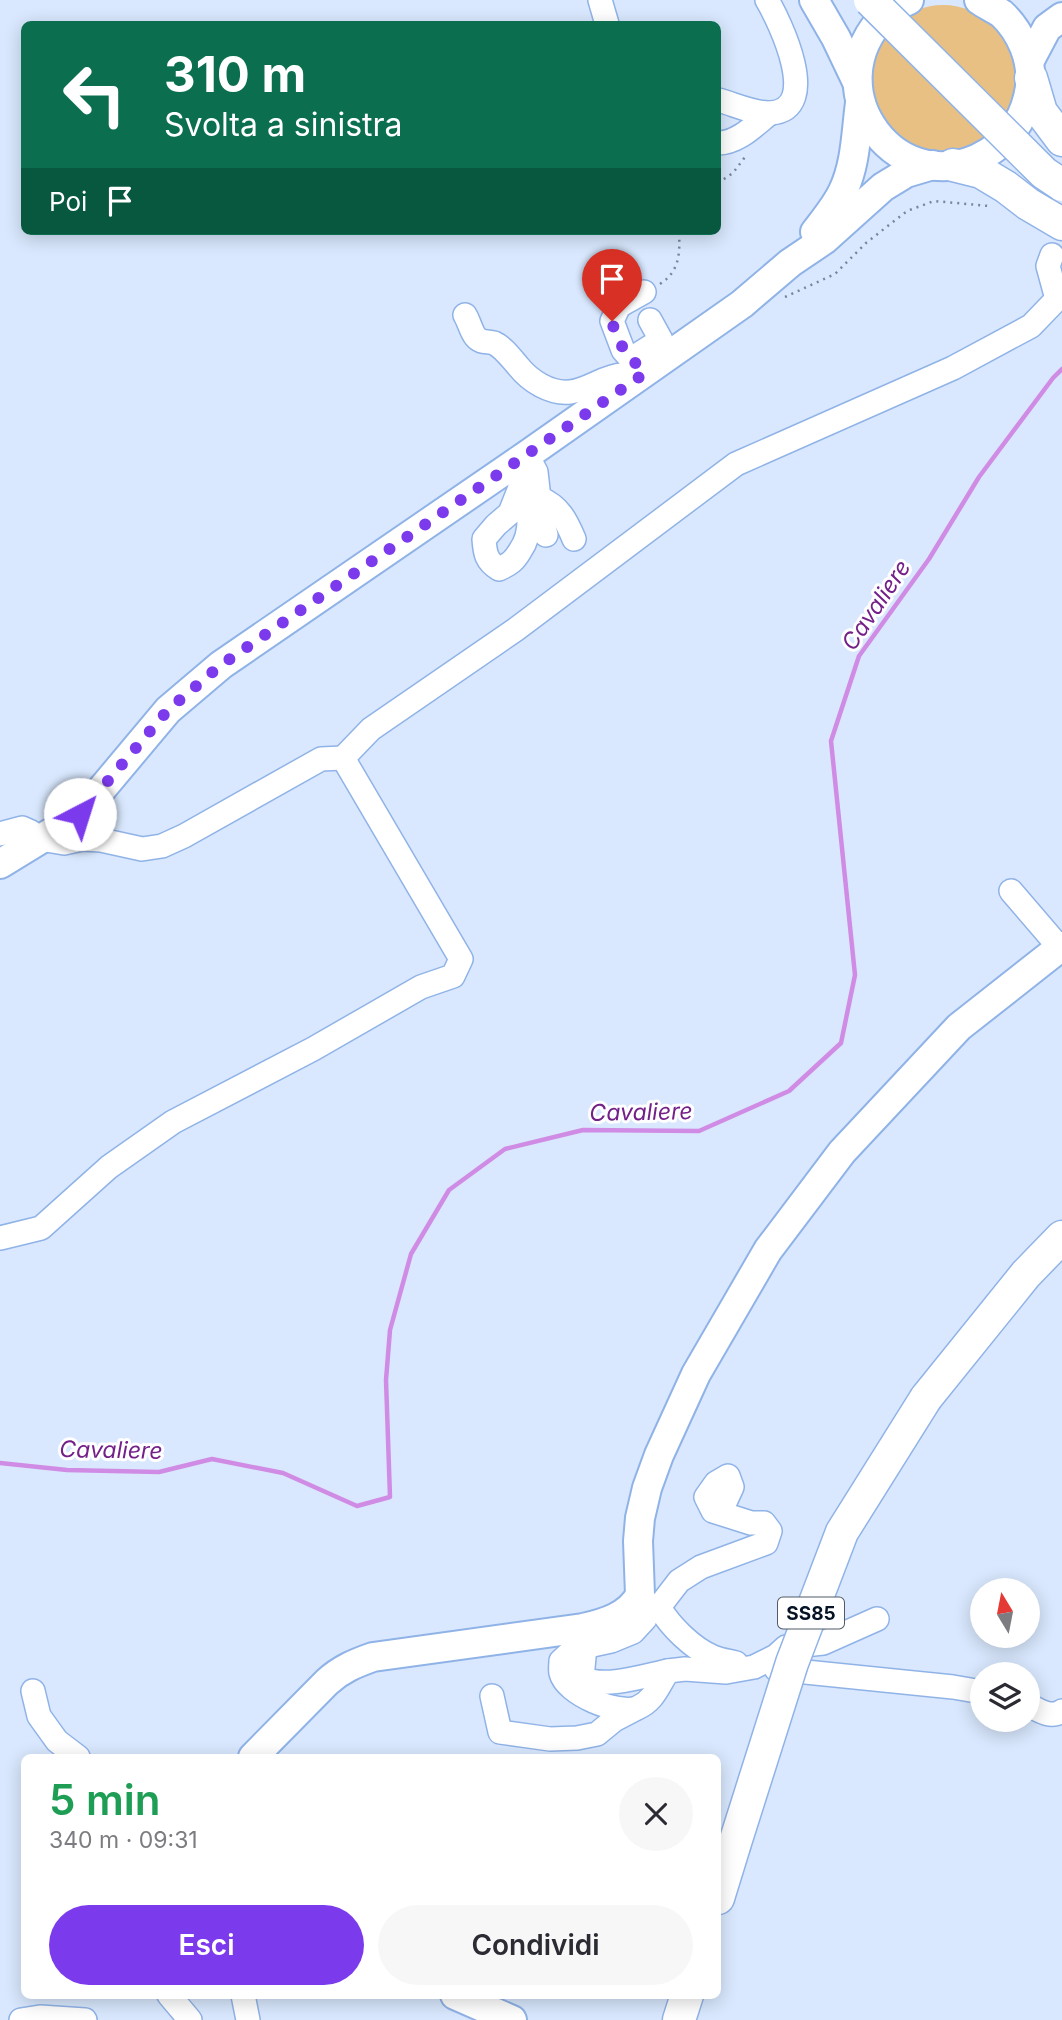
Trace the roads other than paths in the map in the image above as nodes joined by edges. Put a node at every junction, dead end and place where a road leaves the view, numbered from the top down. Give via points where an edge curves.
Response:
1 (600, 0) edge
2 (767, 0) edge
3 (814, 0) edge
4 (870, 0) edge
5 (909, 0) edge
6 (979, 0) edge
7 (1062, 17) edge
8 (606, 21) edge
9 (1030, 70) junction
10 (858, 92) junction
11 (721, 101) edge
12 (770, 113) junction
13 (1062, 141) edge
14 (721, 143) edge
15 (956, 168) junction
16 (1062, 185) edge
17 (1062, 224) edge
18 (1052, 255) dead end
19 (790, 263) junction
20 (644, 292) road end
21 (465, 315) dead end
22 (650, 320) dead end
23 (636, 371) junction
24 (532, 476) junction
25 (546, 535) dead end
26 (574, 539) dead end
27 (343, 758) junction
28 (0, 834) edge
29 (36, 836) junction
30 (0, 849) edge
31 (0, 864) edge
32 (1011, 891) dead end
33 (1061, 947) edge
34 (1062, 1237) edge
35 (0, 1238) edge
36 (720, 1513) dead end
37 (648, 1604) junction
38 (877, 1619) dead end
39 (585, 1647) junction
40 (754, 1667) junction
41 (668, 1671) junction
42 (970, 1690) edge
43 (33, 1691) dead end
44 (492, 1696) dead end
45 (635, 1709) junction
46 (1040, 1710) edge
47 (1062, 1711) edge
48 (74, 1754) edge
49 (256, 1754) edge
50 (721, 1888) edge
51 (172, 1999) edge
52 (244, 1999) edge
53 (464, 1999) edge
54 (686, 1999) edge
55 (21, 2020) edge
56 (85, 2020) edge
57 (190, 2020) edge
58 (248, 2020) edge
59 (512, 2020) edge
60 (678, 2020) edge

1 - 8 street
2 - 12 street via 778,18 796,76 790,103
3 - 10 main road
4 - 16 highway, bridge via 1044,173
5 - 10 main road via 888,12 871,32 860,56
6 - 9 main road via 1001,14 1019,35
7 - 9 main road via 1047,28
9 - 13 highway via 1041,112
9 - 15 main road via 1027,104 1017,126 1000,146
10 - 15 main road via 870,126 887,145 909,159
10 - 19 main road via 853,161 844,190
11 - 12 street
12 - 14 street via 735,139
15 - 17 highway via 1006,187
15 - 19 main road via 906,173
18 - 27 street via 1048,266 1057,299 1031,326 953,368 736,464 515,630 371,729
19 - 23 main road via 742,304
20 - 23 street via 619,306 612,321
21 - 23 street via 477,338 494,343 537,384 552,390 568,393
22 - 23 street via 661,340
23 - 24 main road
24 - 25 street
24 - 26 street via 566,519
24 - 29 main road via 221,665 168,710 80,814
27 - 29 street via 321,760 162,846 142,849 101,840 64,842
27 - 35 street via 461,959 453,976 421,987 173,1122 109,1167 41,1228
28 - 29 street via 22,828
29 - 30 street
29 - 31 main road
32 - 33 street
33 - 37 main road via 960,1027 842,1152 768,1250 696,1374 659,1455 640,1518 638,1541 640,1595
34 - 50 highway, SS85, bridge via 1026,1274 926,1398 842,1532 792,1663
36 - 37 street via 764,1523 770,1531 766,1543 701,1567
37 - 39 street via 645,1619 633,1632
37 - 40 street via 711,1656
37 - 49 main road via 583,1628 356,1663 327,1682
38 - 40 street via 822,1643 786,1647
39 - 41 street via 582,1678 591,1682 637,1679
39 - 45 street via 562,1661 561,1674 573,1690 593,1702
40 - 41 street via 726,1672
40 - 42 street
41 - 45 street via 653,1698
43 - 48 street via 38,1716
44 - 45 street via 500,1732 550,1739 597,1734
46 - 47 street via 1050,1715
51 - 57 street
52 - 58 street
53 - 59 main road
54 - 60 highway
55 - 56 street

